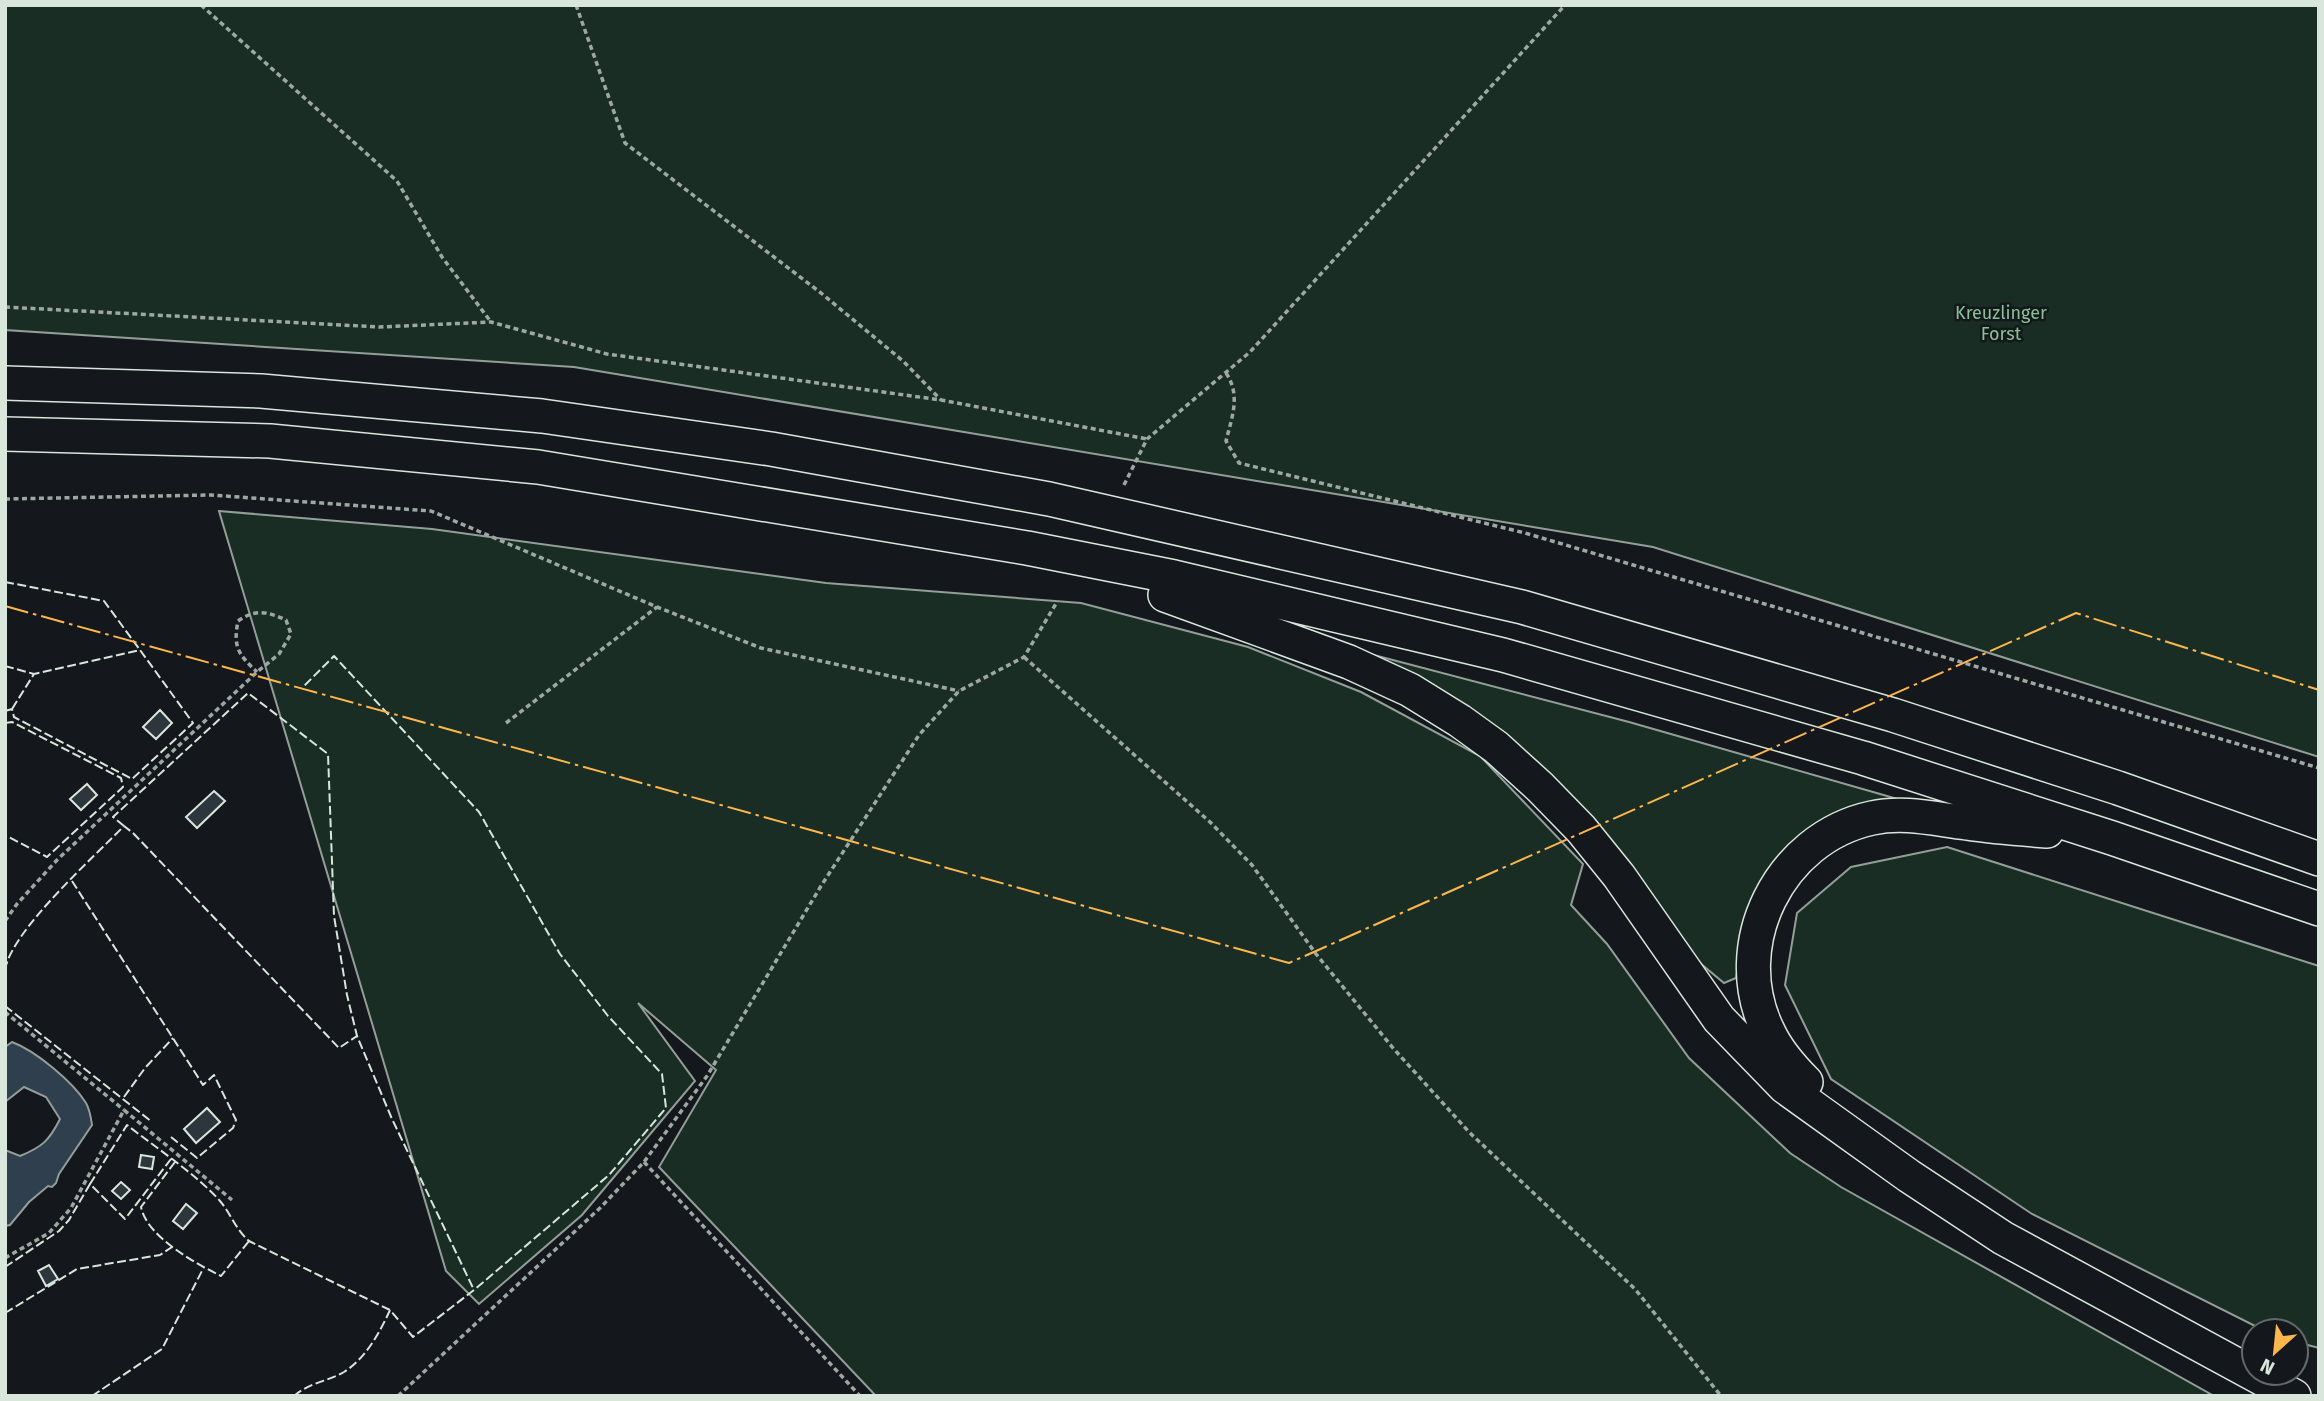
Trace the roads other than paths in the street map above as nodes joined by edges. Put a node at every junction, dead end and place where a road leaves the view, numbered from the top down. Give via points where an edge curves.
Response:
1 (5, 383) edge
2 (5, 434) edge
3 (1027, 548) junction
4 (2112, 838) junction
5 (2319, 859) edge
6 (2319, 909) edge
7 (1866, 1144) junction
8 (2299, 1392) edge

1 - 5 highway via 261,391 542,416 771,449 1049,499 1522,607 1893,715
2 - 3 highway via 270,441 538,467
3 - 4 highway via 1174,577 1503,655 1863,758
3 - 7 highway via 1230,616 1349,662 1410,690 1460,721 1496,747 1581,829 1699,993 1752,1055 1785,1087
4 - 6 highway
4 - 7 highway via 1907,814 1849,824 1810,846 1791,865 1763,911 1755,936 1755,988 1760,1009 1786,1062
7 - 8 highway via 2003,1238 2258,1377

